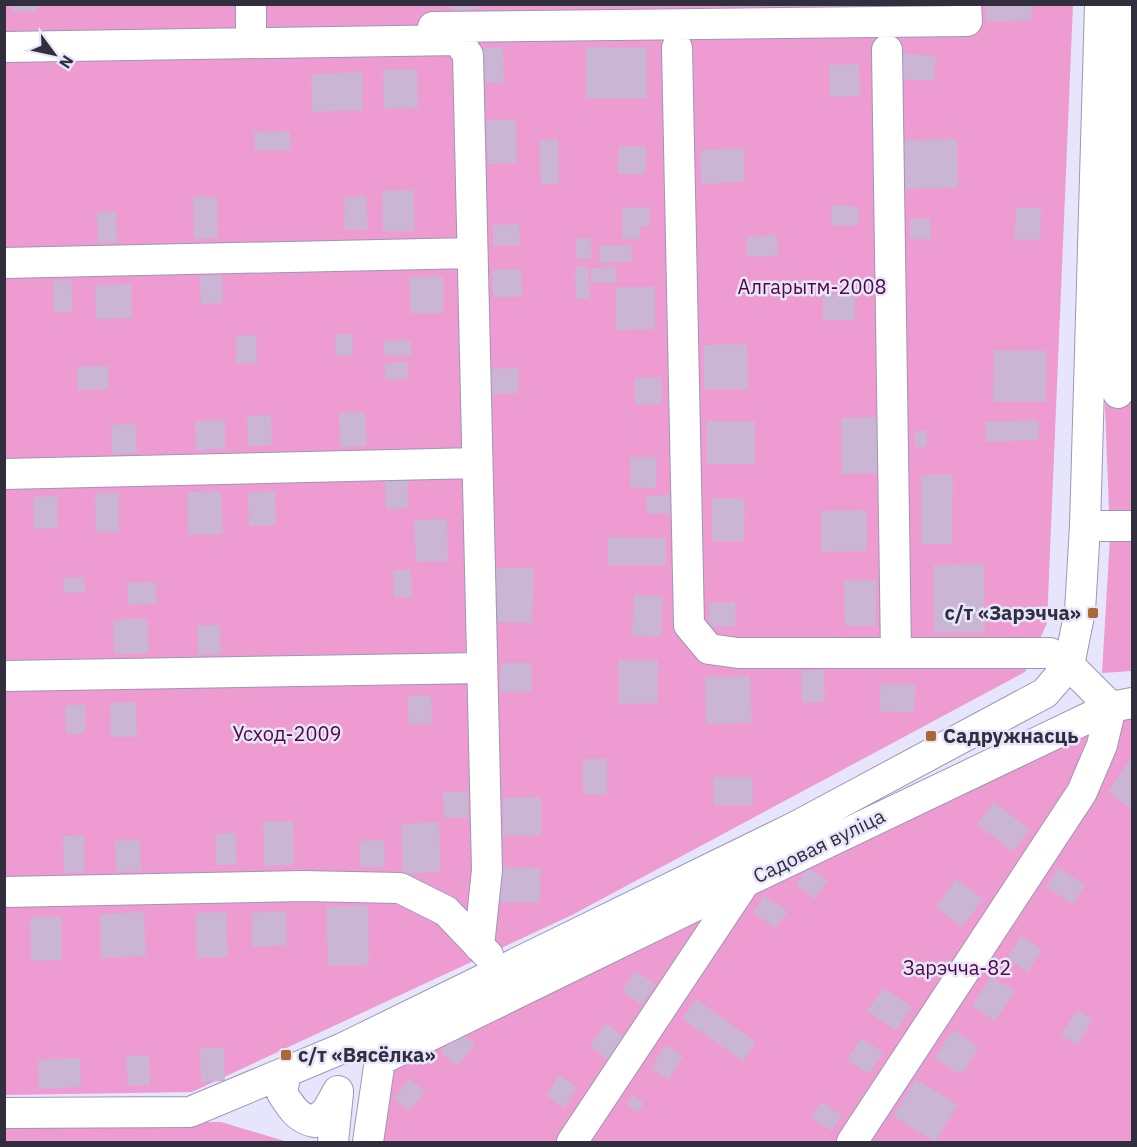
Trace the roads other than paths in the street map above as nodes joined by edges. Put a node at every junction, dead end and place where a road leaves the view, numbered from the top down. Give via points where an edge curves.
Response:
1 (966, 4) edge
2 (1100, 4) edge
3 (1128, 4) edge
4 (251, 17) edge
5 (4, 32) edge
6 (4, 47) edge
7 (677, 48) dead end
8 (887, 50) dead end
9 (472, 253) junction
10 (4, 263) edge
11 (1125, 393) edge
12 (1089, 394) junction
13 (477, 463) junction
14 (4, 474) edge
15 (1085, 526) junction
16 (1132, 526) edge
17 (896, 653) junction
18 (1069, 665) junction
19 (482, 668) junction
20 (4, 676) edge
21 (1122, 705) edge
22 (745, 882) junction
23 (4, 892) edge
24 (479, 945) junction
25 (502, 970) junction
26 (343, 1048) junction
27 (286, 1072) junction
28 (4, 1113) edge
29 (319, 1136) edge
30 (368, 1143) edge
31 (572, 1143) edge
32 (852, 1143) edge

1 - 4 street via 967,21
2 - 12 street
3 - 11 street
4 - 5 street
6 - 9 street via 458,40 468,55
7 - 17 street via 689,625 709,649 738,653
8 - 17 street
9 - 10 street
9 - 13 street
11 - 12 street
12 - 15 street
13 - 14 street
13 - 19 street
15 - 16 street
15 - 18 street via 1080,611
17 - 18 street via 1050,653
18 - 21 street
18 - 25 street via 1045,693 940,751 797,826
19 - 20 street
19 - 24 street via 487,870
21 - 22 street, Садовая вуліца
21 - 32 street via 1082,792
22 - 30 street via 380,1060
22 - 31 street, Садовая вуліца
23 - 24 street via 400,888 446,911
24 - 25 street
25 - 26 street
26 - 27 street
26 - 29 street via 338,1091
27 - 28 street via 190,1112
27 - 29 street via 282,1093

